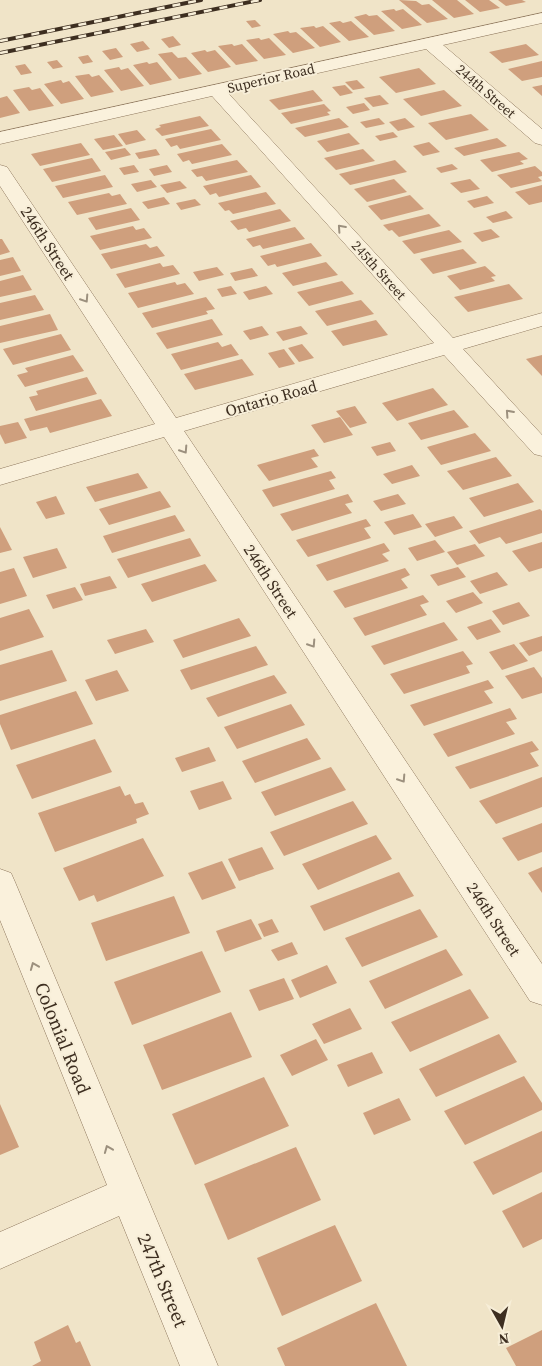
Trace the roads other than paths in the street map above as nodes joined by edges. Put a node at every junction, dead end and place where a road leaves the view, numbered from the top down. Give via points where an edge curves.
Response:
1 (542, 18) edge
2 (430, 42) junction
3 (216, 90) junction
4 (0, 138) edge
5 (542, 139) edge
6 (0, 171) edge
7 (542, 319) edge
8 (448, 347) junction
9 (170, 428) junction
10 (542, 449) edge
11 (0, 477) edge
12 (0, 882) edge
13 (542, 990) edge
14 (127, 1194) junction
15 (0, 1252) edge
16 (199, 1366) edge

1 - 2 street, Superior Road
2 - 3 street, Superior Road
2 - 5 street, 244th Street
3 - 4 street, Superior Road
8 -> 3 street, 245th Street
6 -> 9 street, 246th Street
7 - 8 street, Ontario Road
8 - 9 street, Ontario Road
10 -> 8 street, 245th Street
9 - 11 street, Ontario Road
9 -> 13 street, 246th Street
14 -> 12 street, Colonial Road
14 - 15 street
14 - 16 street, 247th Street

